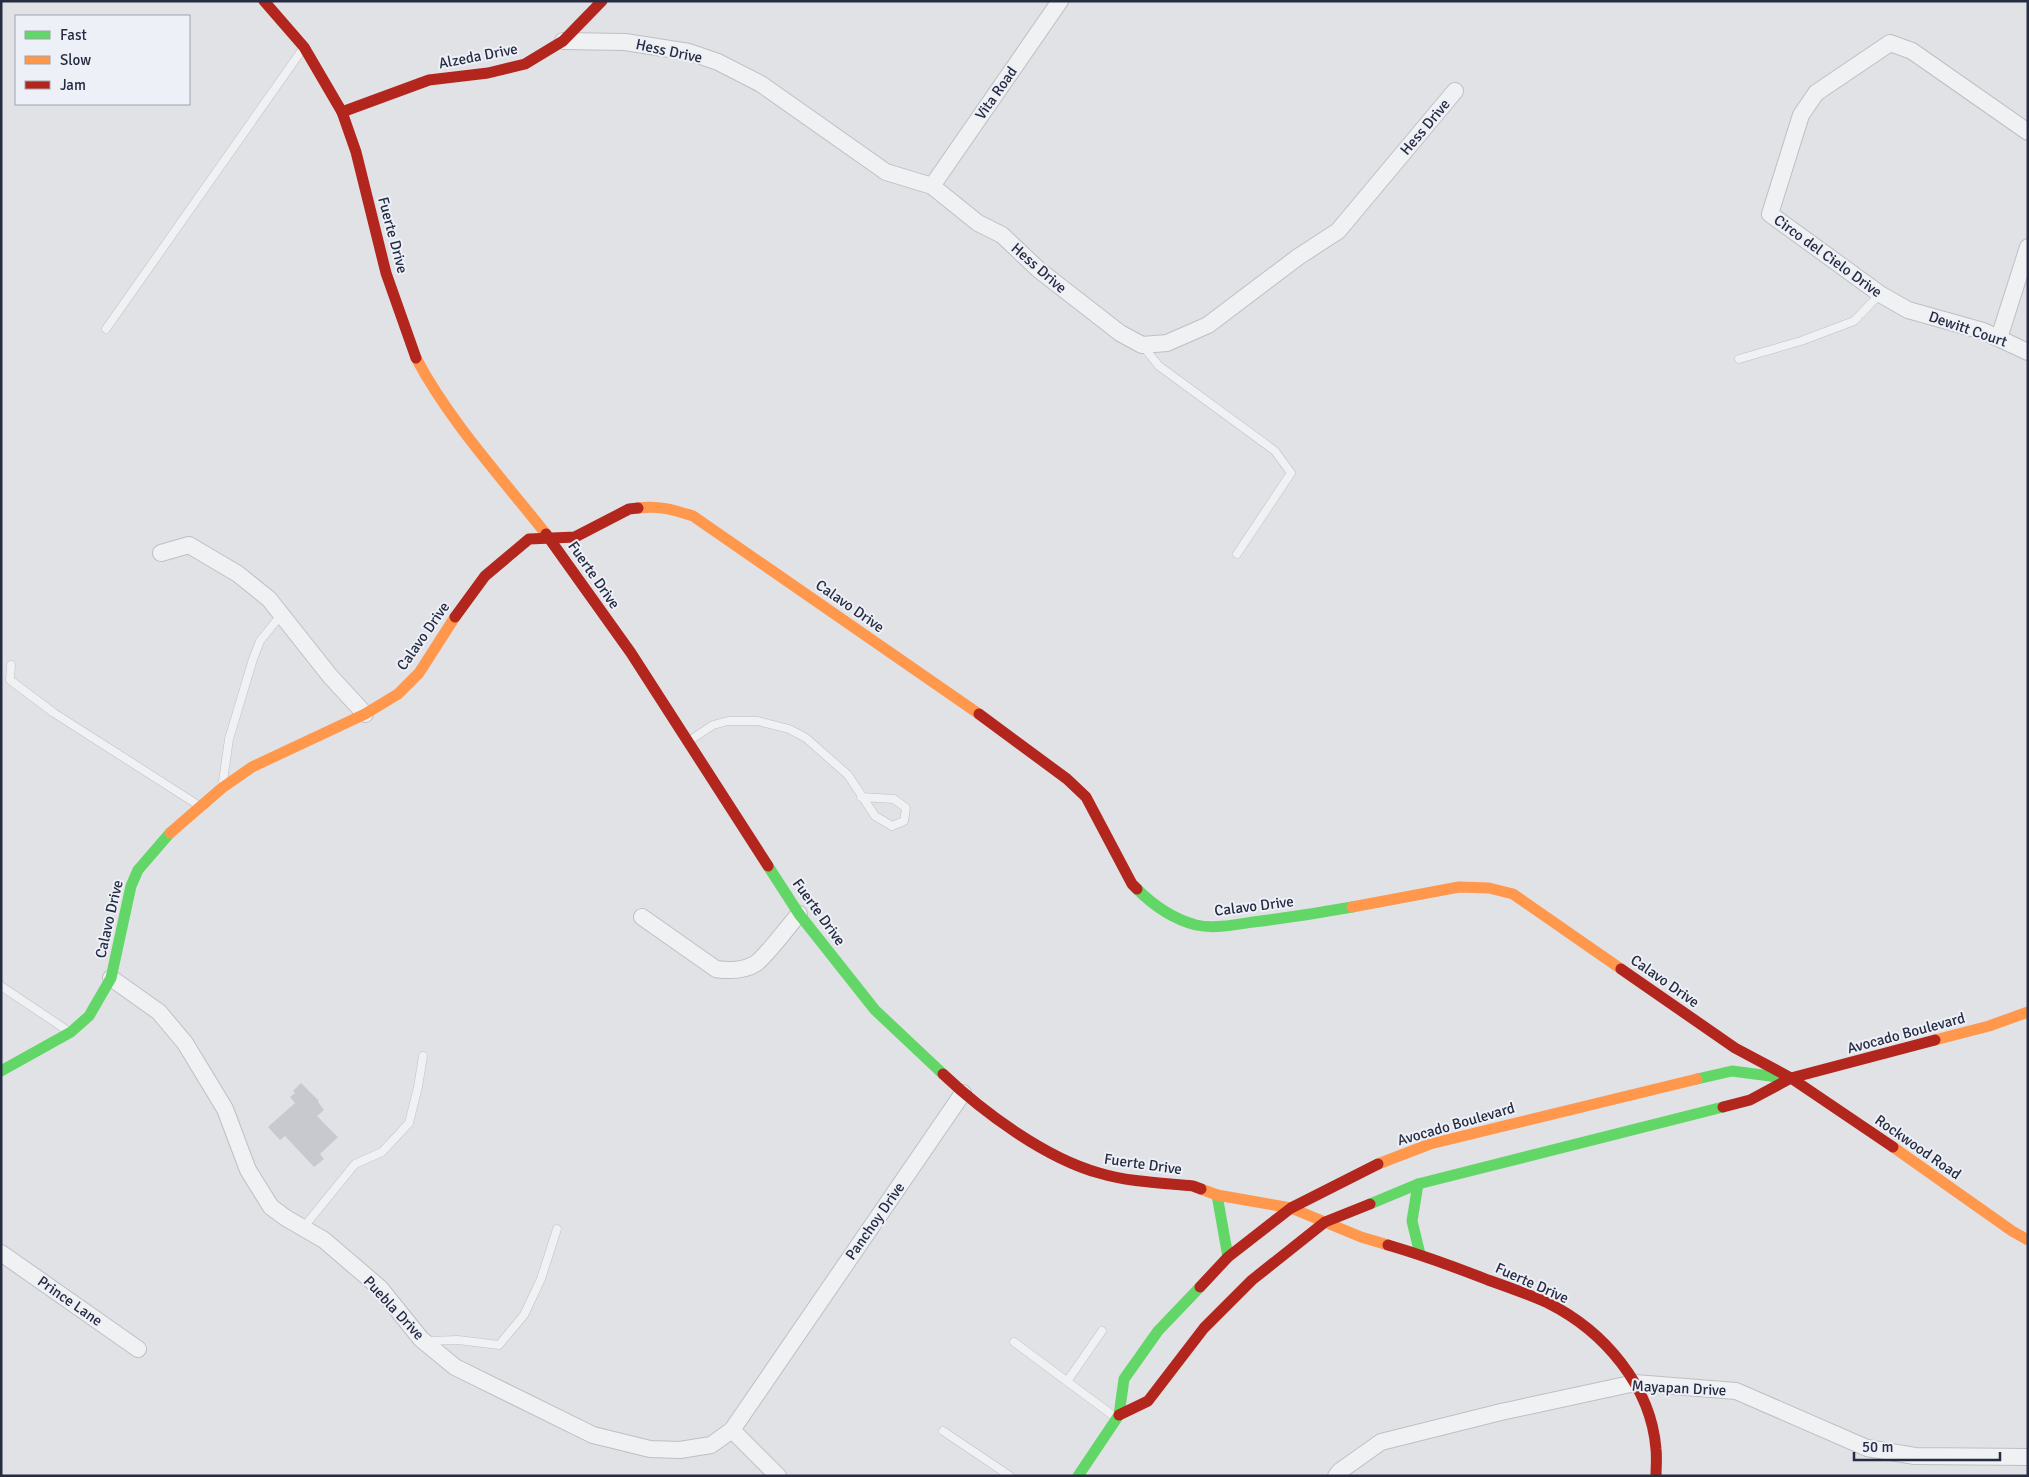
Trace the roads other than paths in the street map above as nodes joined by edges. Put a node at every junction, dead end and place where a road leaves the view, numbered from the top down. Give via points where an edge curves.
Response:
1 (264, 1) edge
2 (602, 1) edge
3 (1060, 1) edge
4 (563, 41) junction
5 (304, 48) junction
6 (1455, 91) dead end
7 (342, 112) junction
8 (2028, 132) edge
9 (932, 186) junction
10 (2028, 247) edge
11 (1880, 294) junction
12 (1908, 310) joint
13 (106, 329) dead end
14 (1999, 338) junction
15 (1142, 345) junction
16 (2028, 352) edge
17 (1739, 359) dead end
18 (550, 539) junction
19 (161, 553) dead end
20 (1237, 554) dead end
21 (281, 615) junction
22 (11, 665) dead end
23 (365, 714) junction
24 (688, 742) junction
25 (222, 788) junction
26 (861, 797) junction
27 (200, 806) junction
28 (799, 914) junction
29 (642, 916) dead end
30 (111, 978) junction
31 (1, 986) edge
32 (2028, 1012) edge
33 (71, 1032) junction
34 (422, 1056) dead end
35 (1, 1071) edge
36 (1791, 1078) junction
37 (963, 1093) junction
38 (1418, 1184) junction
39 (1217, 1195) junction
40 (1291, 1208) junction
41 (1325, 1222) junction
42 (303, 1228) junction
43 (557, 1229) dead end
44 (2028, 1240) edge
45 (1, 1253) edge
46 (1420, 1254) junction
47 (1228, 1257) junction
48 (1102, 1331) dead end
49 (424, 1341) junction
50 (1014, 1342) dead end
51 (138, 1349) dead end
52 (786, 1349) joint
53 (1068, 1380) junction
54 (1635, 1383) junction
55 (1118, 1417) junction
56 (732, 1430) junction
57 (943, 1431) dead end
58 (2028, 1457) edge
59 (778, 1476) edge
60 (1010, 1476) edge
61 (1078, 1476) edge
62 (1336, 1476) edge
63 (1656, 1476) edge

1 - 5 main road, Fuerte Drive
2 - 4 main road, Alzeda Drive
3 - 9 street, Vita Road
4 - 7 main road, Alzeda Drive via 525,64 429,80
4 - 9 street, Hess Drive via 624,42 688,52 718,62 761,84 886,172
5 - 7 main road, Fuerte Drive
5 - 13 lane
6 - 15 street, Hess Drive via 1338,232 1298,257 1208,325 1167,343
7 - 18 main road, Fuerte Drive via 356,152 386,273 415,354 468,436
8 - 11 street, Circo del Cielo Drive via 1912,51 1890,43 1816,93 1801,115 1770,214
9 - 15 street, Hess Drive via 978,223 1002,235 1039,270 1120,333
10 - 14 street
11 - 12 street, Circo del Cielo Drive
11 - 17 lane via 1854,321 1800,342
12 - 14 street, Dewitt Court
14 - 16 street, Dewitt Court
15 - 20 lane via 1159,366 1275,451 1291,473
18 - 23 main road, Calavo Drive via 528,539 485,576 419,673 398,694
18 - 24 main road, Fuerte Drive via 631,653
18 - 36 main road, Calavo Drive via 575,537 628,509 651,506 693,516 994,724 1067,779 1086,797 1132,884 1149,902 1173,917 1217,927 1314,914 1459,887 1489,888 1513,894 1735,1048
19 - 21 street via 189,546 238,574 268,599
21 - 23 street
21 - 25 lane via 260,641 253,659 229,739
22 - 27 lane via 10,680 54,713
23 - 25 main road, Calavo Drive via 252,767
24 - 26 lane via 713,725 728,721 758,721 789,729 806,738 848,775
24 - 28 main road, Fuerte Drive
25 - 27 main road, Calavo Drive
26 - 26 lane via 875,816 892,826 904,820 906,808 894,799
27 - 30 main road, Calavo Drive via 163,839 138,870 130,886
28 - 29 street via 756,963 728,970 716,969
28 - 37 main road, Fuerte Drive via 876,1010
30 - 33 main road, Calavo Drive via 89,1016
30 - 42 street, Puebla Drive via 159,1012 185,1043 225,1109 248,1170 271,1208
31 - 33 lane
32 - 36 main road, Avocado Boulevard via 1989,1026
33 - 35 main road, Calavo Drive
34 - 42 lane via 409,1123 382,1152 355,1164
36 - 38 main road, Avocado Boulevard via 1750,1100
36 - 40 main road, Avocado Boulevard via 1732,1071 1443,1141 1369,1168
36 - 44 main road, Rockwood Road
37 - 39 main road, Fuerte Drive via 1041,1149 1077,1166 1122,1179 1194,1186
37 - 52 street, Panchoy Drive
38 - 41 main road, Avocado Boulevard
38 - 46 main road via 1412,1221
39 - 40 main road, Fuerte Drive
39 - 47 main road
40 - 41 main road, Fuerte Drive
40 - 47 main road, Avocado Boulevard
41 - 46 main road, Fuerte Drive via 1361,1237
41 - 55 main road, Avocado Boulevard via 1252,1280 1204,1328 1148,1401
42 - 49 street, Puebla Drive via 324,1240 380,1288
43 - 49 lane via 541,1280 524,1315 500,1345 458,1340
45 - 51 street, Prince Lane
46 - 54 main road, Fuerte Drive via 1534,1297 1572,1317 1610,1350
47 - 55 main road, Avocado Boulevard via 1158,1331 1124,1379
48 - 53 lane
49 - 56 street, Puebla Drive via 455,1367 593,1435 650,1449 680,1450 711,1445
50 - 53 lane
52 - 56 street, Puebla Drive
53 - 55 lane
54 - 58 street, Mayapan Drive via 1736,1391 1867,1448 1915,1456
54 - 62 street, Mayapan Drive via 1381,1442
54 - 63 main road, Fuerte Drive via 1652,1426
55 - 61 main road, Avocado Boulevard
56 - 59 street
57 - 60 lane

